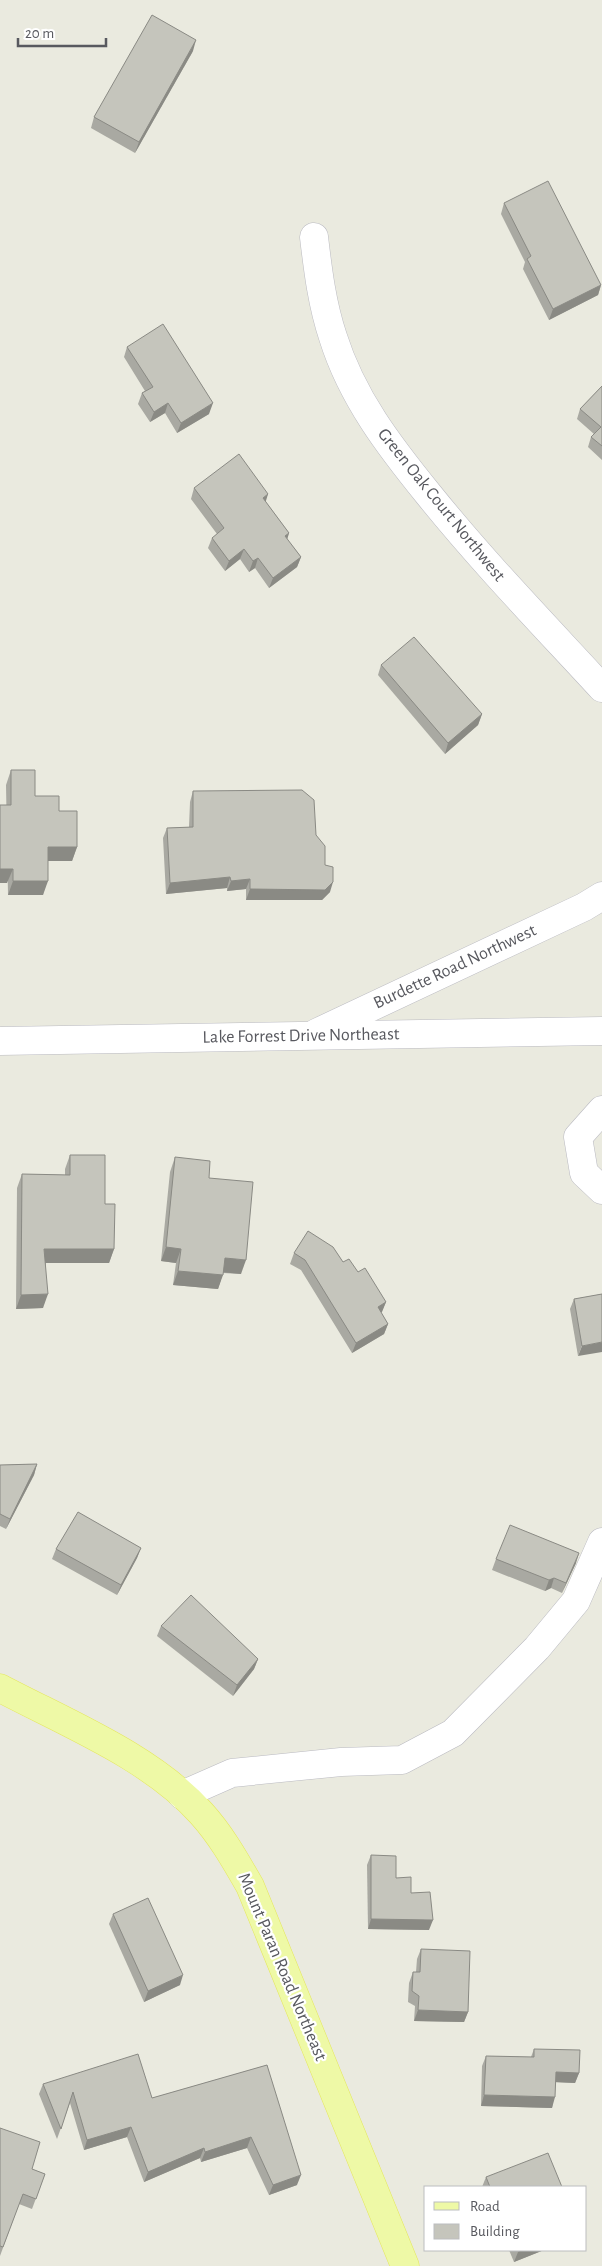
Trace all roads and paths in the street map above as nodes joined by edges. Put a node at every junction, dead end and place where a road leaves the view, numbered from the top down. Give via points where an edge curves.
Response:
1 (314, 237) dead end
2 (602, 688) edge
3 (602, 896) edge
4 (602, 1031) edge
5 (308, 1036) junction
6 (0, 1041) edge
7 (602, 1110) edge
8 (602, 1190) edge
9 (602, 1542) edge
10 (0, 1688) edge
11 (182, 1795) junction
12 (405, 2266) edge

1 - 2 street, Green Oak Court Northwest via 320,288 333,339 356,392 386,443 467,542
3 - 5 street, Burdette Road Northwest
4 - 5 street, Lake Forrest Drive Northeast
5 - 6 street, Lake Forrest Drive Northeast
7 - 8 street via 578,1137 584,1173
9 - 11 street via 576,1601 537,1648 453,1733 402,1760 341,1762 232,1773
10 - 11 main road, Mount Paran Road Northeast via 132,1758
11 - 12 main road, Mount Paran Road Northeast via 201,1812 228,1848 250,1886

